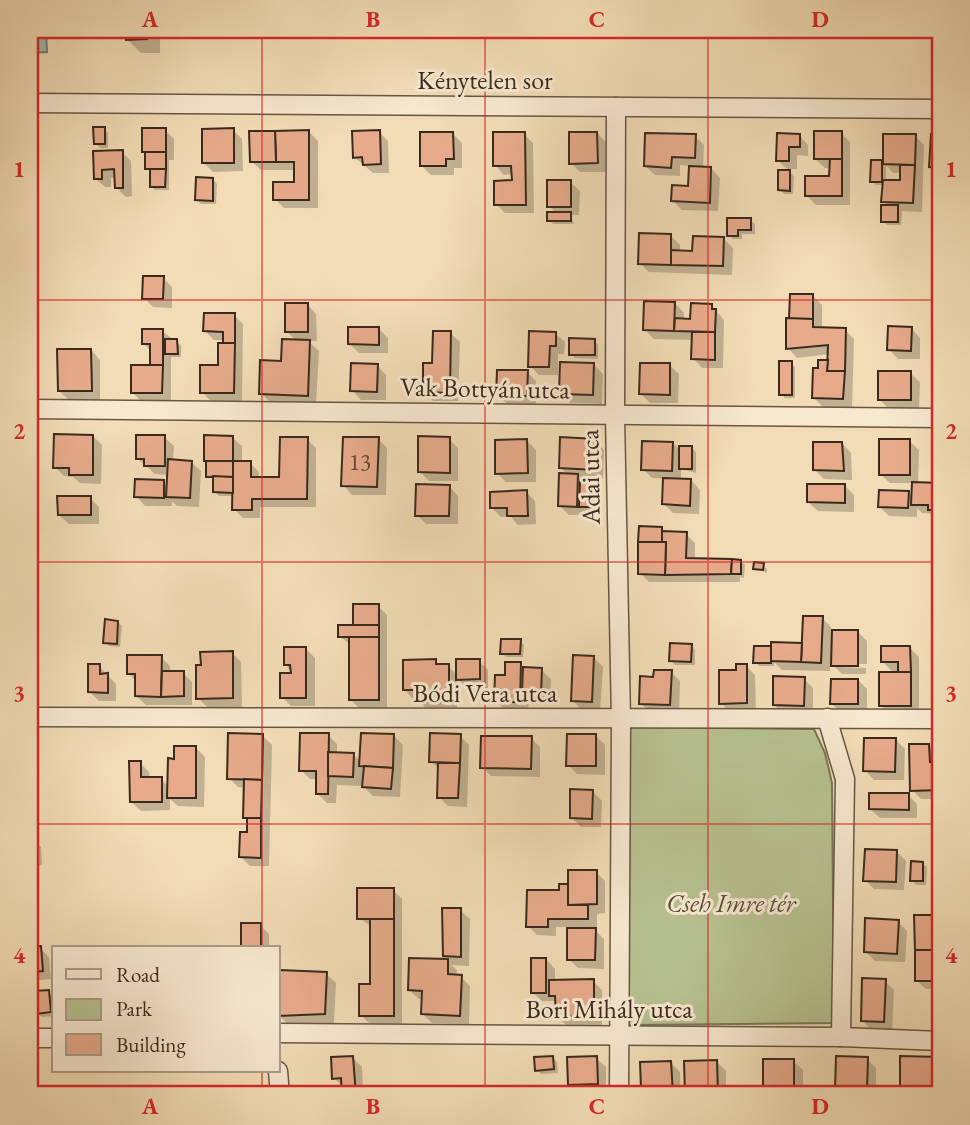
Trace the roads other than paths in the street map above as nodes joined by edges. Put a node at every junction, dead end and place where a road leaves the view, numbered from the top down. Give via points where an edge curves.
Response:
1 (30, 103) edge
2 (616, 107) junction
3 (940, 109) edge
4 (30, 410) edge
5 (615, 416) junction
6 (940, 418) edge
7 (30, 717) edge
8 (827, 718) junction
9 (940, 719) edge
10 (621, 720) junction
11 (280, 1033) edge
12 (617, 1036) junction
13 (841, 1037) junction
14 (30, 1038) edge
15 (52, 1038) edge
16 (940, 1041) edge
17 (278, 1072) edge
18 (280, 1095) edge
19 (619, 1095) edge

1 - 2 street, Kénytelen sor
2 - 3 street, Kénytelen sor
2 - 5 street, Adai utca
4 - 5 street, Vak Bottyán utca
5 - 6 street, Vak Bottyán utca
5 - 10 street, Adai utca
7 - 10 street, Bódi Vera utca
8 - 9 street, Bódi Vera utca
8 - 10 street, Bódi Vera utca
8 - 13 street via 845,779
10 - 12 street
11 - 12 street, Bori Mihály utca
12 - 13 street, Bori Mihály utca
12 - 19 street
13 - 16 street, Bori Mihály utca
14 - 15 street
17 - 18 street

